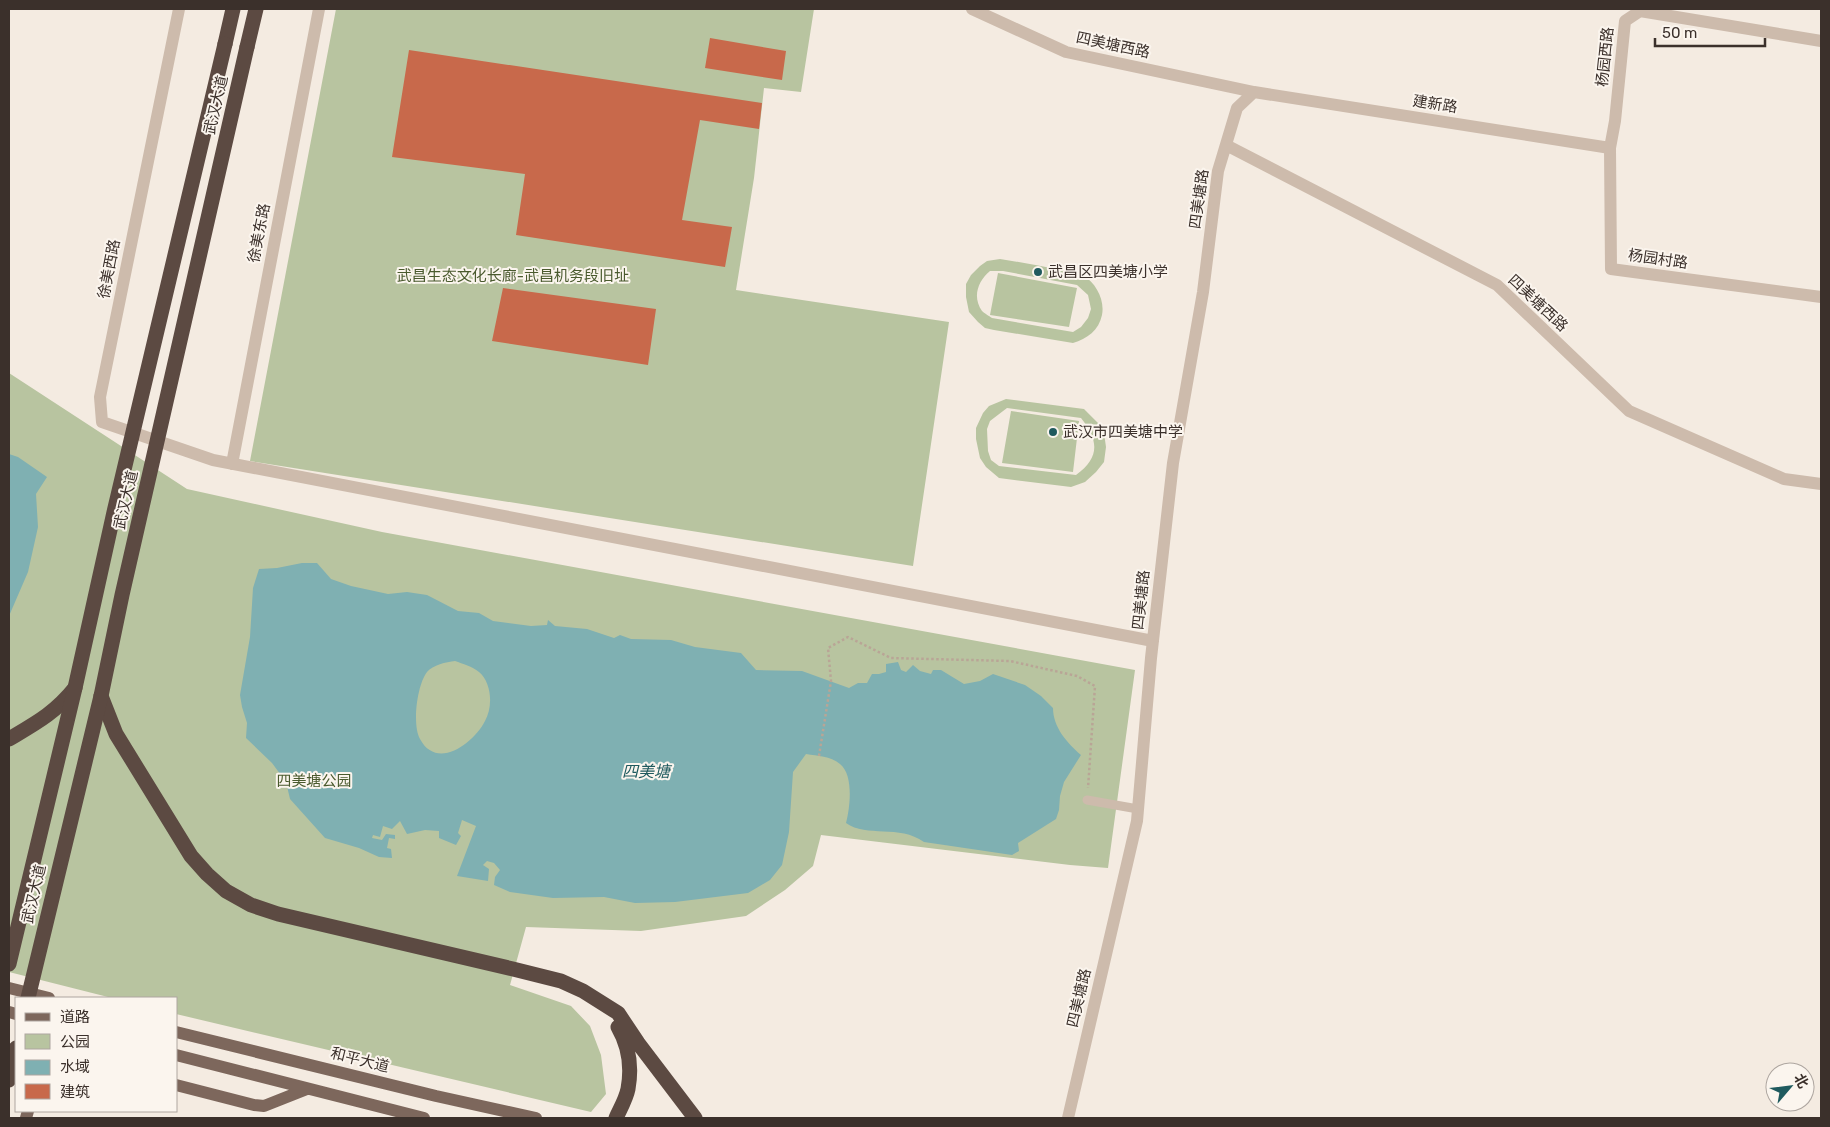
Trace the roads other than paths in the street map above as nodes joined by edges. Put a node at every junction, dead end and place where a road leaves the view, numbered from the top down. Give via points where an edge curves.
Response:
1 (179, 9) edge
2 (233, 9) edge
3 (256, 9) edge
4 (318, 9) edge
5 (972, 9) edge
6 (1821, 41) edge
7 (1254, 92) junction
8 (1226, 144) junction
9 (1610, 148) junction
10 (1821, 297) edge
11 (232, 464) junction
12 (1821, 484) edge
13 (1153, 641) junction
14 (76, 688) junction
15 (101, 696) junction
16 (9, 739) edge
17 (1087, 800) road end
18 (1138, 809) junction
19 (9, 964) edge
20 (9, 988) edge
21 (28, 997) edge
22 (45, 997) edge
23 (604, 1003) junction
24 (178, 1032) edge
25 (15, 1053) edge
26 (178, 1056) edge
27 (9, 1080) edge
28 (178, 1086) edge
29 (307, 1089) junction
30 (424, 1118) edge
31 (536, 1118) edge
32 (616, 1118) edge
33 (695, 1118) edge
34 (1068, 1118) edge

1 - 11 street, 徐美西路 via 100,397 101,414 102,422
2 - 14 highway, 武汉大道, bridge via 114,512
3 - 15 highway, 武汉大道, bridge
4 - 11 street, 徐美东路
5 - 7 street, 四美塘西路 via 1066,52
6 - 9 street, 杨园西路 via 1640,10 1625,21
7 - 8 street, 四美塘路 via 1237,108
7 - 9 street, 建新路
8 - 12 street, 四美塘西路 via 1497,285 1628,411 1784,479
8 - 13 street, 四美塘路 via 1218,172 1203,292 1173,463
9 - 10 street, 杨园村路 via 1611,269
11 - 13 street
13 - 18 street, 四美塘路
14 - 16 highway via 52,713
14 - 19 highway, 武汉大道, bridge
15 - 21 highway, 武汉大道, bridge
15 - 23 highway via 116,734 190,856 226,891 250,905 278,914 561,981
17 - 18 lane
18 - 34 street, 四美塘路
20 - 22 main road
23 - 32 highway via 625,1039 630,1058 628,1090
23 - 33 highway via 618,1013
24 - 31 main road, 和平大道
25 - 27 highway
26 - 29 main road
28 - 29 main road via 264,1106
29 - 30 main road

